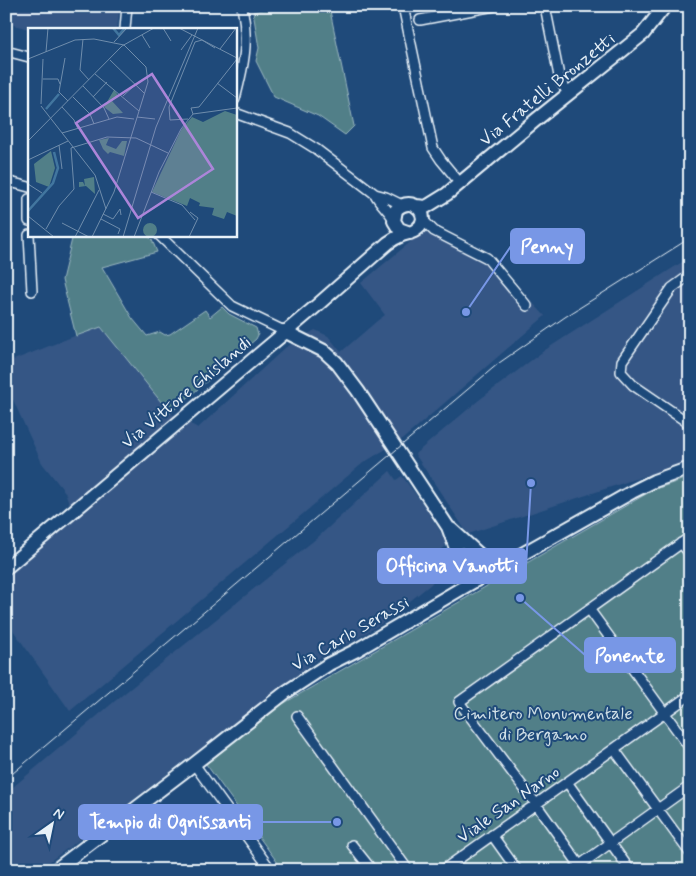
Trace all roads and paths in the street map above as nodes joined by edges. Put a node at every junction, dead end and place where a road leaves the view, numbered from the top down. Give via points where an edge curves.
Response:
1 (127, 6) edge
2 (242, 6) edge
3 (404, 6) edge
4 (494, 6) edge
5 (545, 6) edge
6 (665, 6) edge
7 (420, 20) dead end
8 (125, 28) edge
9 (6, 51) edge
10 (28, 57) edge
11 (236, 94) edge
12 (568, 94) junction
13 (236, 113) edge
14 (6, 181) edge
15 (460, 183) junction
16 (28, 187) edge
17 (375, 194) junction
18 (447, 194) junction
19 (402, 205) junction
20 (416, 206) junction
21 (423, 219) junction
22 (394, 221) junction
23 (434, 231) junction
24 (412, 232) junction
25 (29, 236) edge
26 (160, 236) edge
27 (388, 243) junction
28 (690, 275) edge
29 (32, 290) dead end
30 (528, 306) dead end
31 (284, 331) junction
32 (690, 424) edge
33 (690, 468) edge
34 (448, 527) junction
35 (690, 537) edge
36 (681, 542) junction
37 (690, 554) edge
38 (6, 568) edge
39 (496, 570) junction
40 (469, 584) junction
41 (589, 609) junction
42 (690, 695) edge
43 (664, 713) junction
44 (296, 716) dead end
45 (690, 748) edge
46 (614, 749) junction
47 (194, 764) junction
48 (567, 782) junction
49 (690, 786) edge
50 (536, 804) junction
51 (658, 809) junction
52 (492, 835) junction
53 (611, 843) junction
54 (352, 845) dead end
55 (690, 853) edge
56 (448, 868) edge
57 (578, 868) edge
58 (55, 870) edge
59 (271, 870) edge
60 (372, 870) edge
61 (408, 870) edge
62 (517, 870) edge
63 (630, 870) edge

1 - 8 street
2 - 11 street via 246,49
3 - 15 street via 433,148
4 - 7 street
5 - 12 street via 560,81
6 - 12 street, Via Fratelli Bronzetti via 643,34
9 - 10 street
12 - 15 street, Via Fratelli Bronzetti
13 - 17 street via 290,133
14 - 16 street
15 - 18 street, Via Fratelli Bronzetti
17 - 19 street
17 - 22 street
18 - 20 street, Via Fratelli Bronzetti via 426,207
18 - 21 street, Via Fratelli Bronzetti via 441,205
19 - 20 street
19 - 22 street via 396,210
20 - 21 street
21 - 23 street
21 - 24 street
22 - 24 street via 399,229
22 - 27 street via 394,231
23 - 24 street
23 - 30 street via 487,258
24 - 27 street, Via Vittore Ghislandi
25 - 29 street
26 - 31 street via 232,306
27 - 31 street, Via Vittore Ghislandi
28 - 32 street via 672,288 622,360 621,372 633,385
31 - 34 street via 324,351 337,363
31 - 38 street, Via Vittore Ghislandi
33 - 39 street, Via Carlo Serassi via 639,488
34 - 39 street
34 - 40 street
35 - 36 street
36 - 37 street
36 - 41 street
39 - 40 street, Via Carlo Serassi
40 - 47 street, Via Carlo Serassi via 286,692
41 - 43 street
41 - 50 street via 459,702
42 - 43 street, Viale San Narno
43 - 45 street
43 - 46 street, Viale San Narno
44 - 61 street
46 - 48 street, Viale San Narno
46 - 51 street
47 - 58 street, Via Carlo Serassi
47 - 59 street
48 - 50 street, Viale San Narno
48 - 53 street
49 - 51 street
50 - 52 street, Viale San Narno
50 - 57 street
51 - 53 street
51 - 55 street
52 - 56 street, Viale San Narno
52 - 62 street
53 - 57 street
53 - 63 street
54 - 60 street

